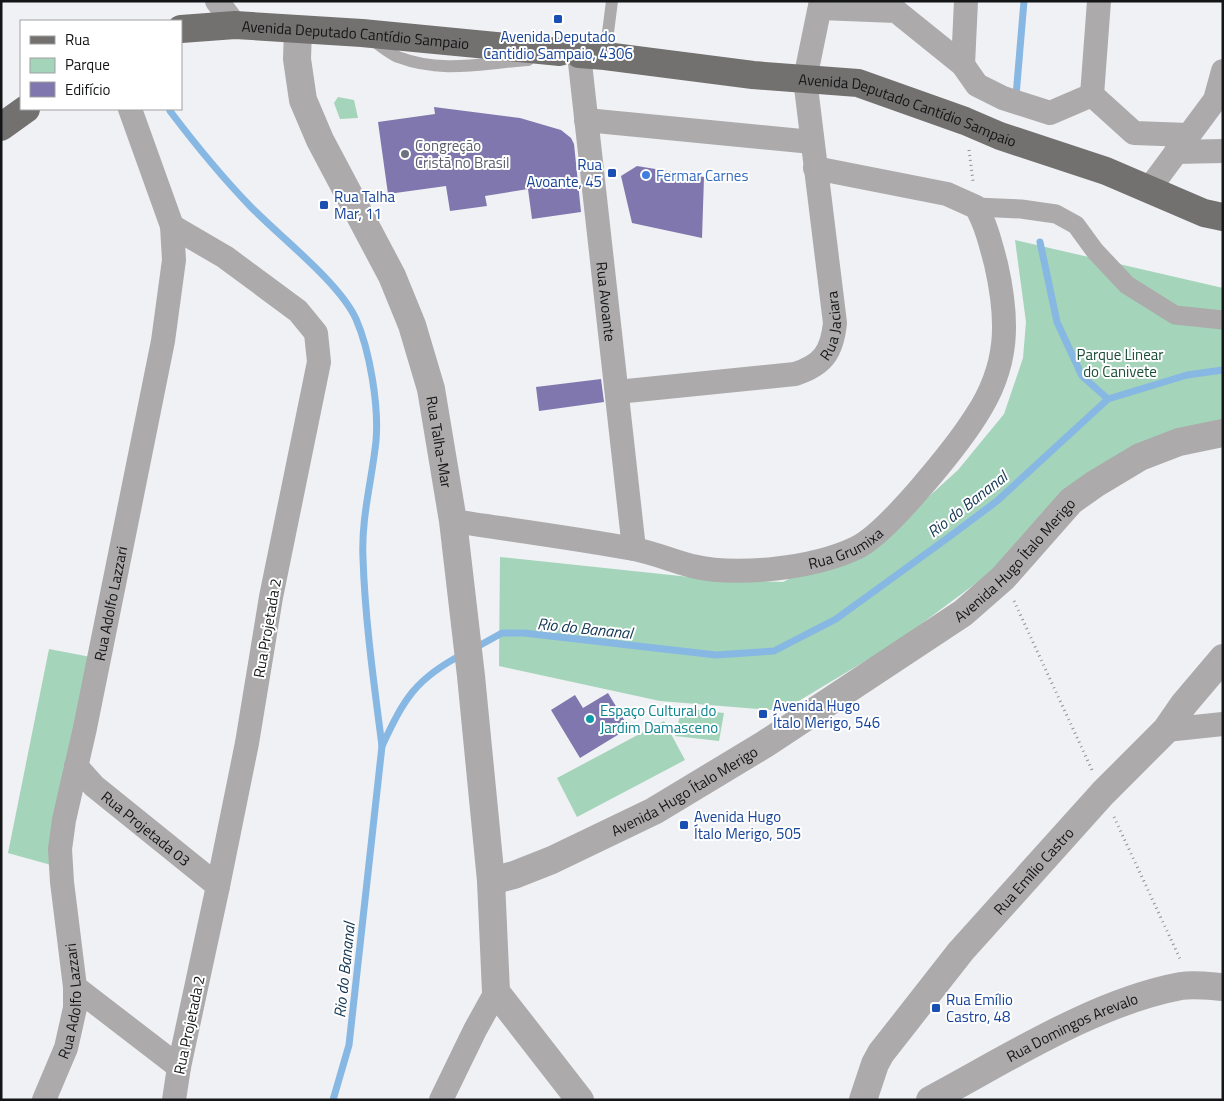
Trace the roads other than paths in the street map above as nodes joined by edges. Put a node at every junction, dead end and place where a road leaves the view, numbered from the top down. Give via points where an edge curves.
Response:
1 (217, 1) edge
2 (612, 1) edge
3 (966, 1) edge
4 (1099, 1) edge
5 (820, 5) edge
6 (235, 25) junction
7 (182, 29) edge
8 (298, 30) junction
9 (581, 54) junction
10 (656, 62) junction
11 (963, 65) junction
12 (1223, 71) edge
13 (753, 75) junction
14 (689, 79) dead end
15 (805, 79) junction
16 (723, 85) dead end
17 (1092, 95) junction
18 (25, 110) edge
19 (130, 110) edge
20 (586, 120) junction
21 (1, 127) edge
22 (812, 142) junction
23 (1182, 144) junction
24 (1223, 151) edge
25 (815, 168) junction
26 (1149, 188) junction
27 (978, 210) junction
28 (1223, 217) edge
29 (172, 226) junction
30 (1223, 320) edge
31 (617, 392) junction
32 (1223, 433) edge
33 (453, 521) junction
34 (634, 549) junction
35 (1223, 658) edge
36 (1223, 724) edge
37 (1166, 730) junction
38 (76, 766) junction
39 (490, 881) junction
40 (218, 886) junction
41 (75, 987) junction
42 (1223, 987) edge
43 (496, 992) junction
44 (179, 1067) junction
45 (44, 1100) edge
46 (174, 1100) edge
47 (441, 1100) edge
48 (580, 1100) edge
49 (863, 1100) edge
50 (930, 1100) edge

1 - 6 street
2 - 9 lane
3 - 11 street
4 - 17 street
5 - 11 street via 896,11
5 - 15 street, Rua Jaciara
6 - 7 main road, Avenida Deputado Cantídio Sampaio
6 - 8 main road, Avenida Deputado Cantídio Sampaio
8 - 9 main road, Avenida Deputado Cantídio Sampaio
8 - 33 street, Rua Talha-Mar via 297,59 303,100 320,140 392,276 412,325 431,389
9 - 10 main road, Avenida Deputado Cantídio Sampaio
9 - 20 street, Rua Avoante
10 - 13 main road, Avenida Deputado Cantídio Sampaio
10 - 14 lane via 672,74
11 - 17 street via 977,85 1002,98 1050,113
12 - 23 street via 1215,100
13 - 15 main road, Avenida Deputado Cantídio Sampaio
13 - 16 lane
15 - 22 street, Rua Jaciara
15 - 26 main road, Avenida Deputado Cantídio Sampaio via 858,83
17 - 23 street via 1134,133
18 - 21 main road
19 - 29 street, Rua Adolfo Lazzari
20 - 22 street
20 - 31 street, Rua Avoante
22 - 25 street, Rua Jaciara
23 - 24 street
23 - 26 street
25 - 27 street via 947,194
25 - 31 street, Rua Jaciara via 835,323 833,340 825,356 810,369 795,374
26 - 28 main road, Avenida Deputado Cantídio Sampaio via 1204,213
27 - 30 street via 1021,209 1056,214 1076,225 1127,286 1175,315
27 - 34 street, Rua Grumixa via 993,251 1004,298 1004,347 998,370 983,406 963,436 892,519 858,548 794,567 715,570
29 - 38 street, Rua Adolfo Lazzari via 174,260 163,341
29 - 40 street, Rua Projetada 2 via 225,257 298,311 316,333 319,362
31 - 34 street, Rua Avoante
32 - 39 street, Avenida Hugo Ítalo Merigo via 1179,442 1140,457 1095,484 1071,501 1003,578 963,613 766,744 654,811 552,860
33 - 34 street, Rua Grumixa
33 - 39 street, Rua Talha-Mar
35 - 37 street, Rua Emílio Castro
36 - 37 street
37 - 49 street, Rua Emílio Castro via 1103,793 961,951 881,1053
38 - 40 street, Rua Projetada 03 via 94,786
38 - 41 street, Rua Adolfo Lazzari via 60,849
39 - 43 street
40 - 44 street, Rua Projetada 2
41 - 44 street
41 - 45 street, Rua Adolfo Lazzari via 75,1008 66,1048
42 - 50 street, Rua Domingos Arevalo via 1183,986 1118,1004 1075,1023
43 - 47 street
43 - 48 street
44 - 46 street, Rua Projetada 2

